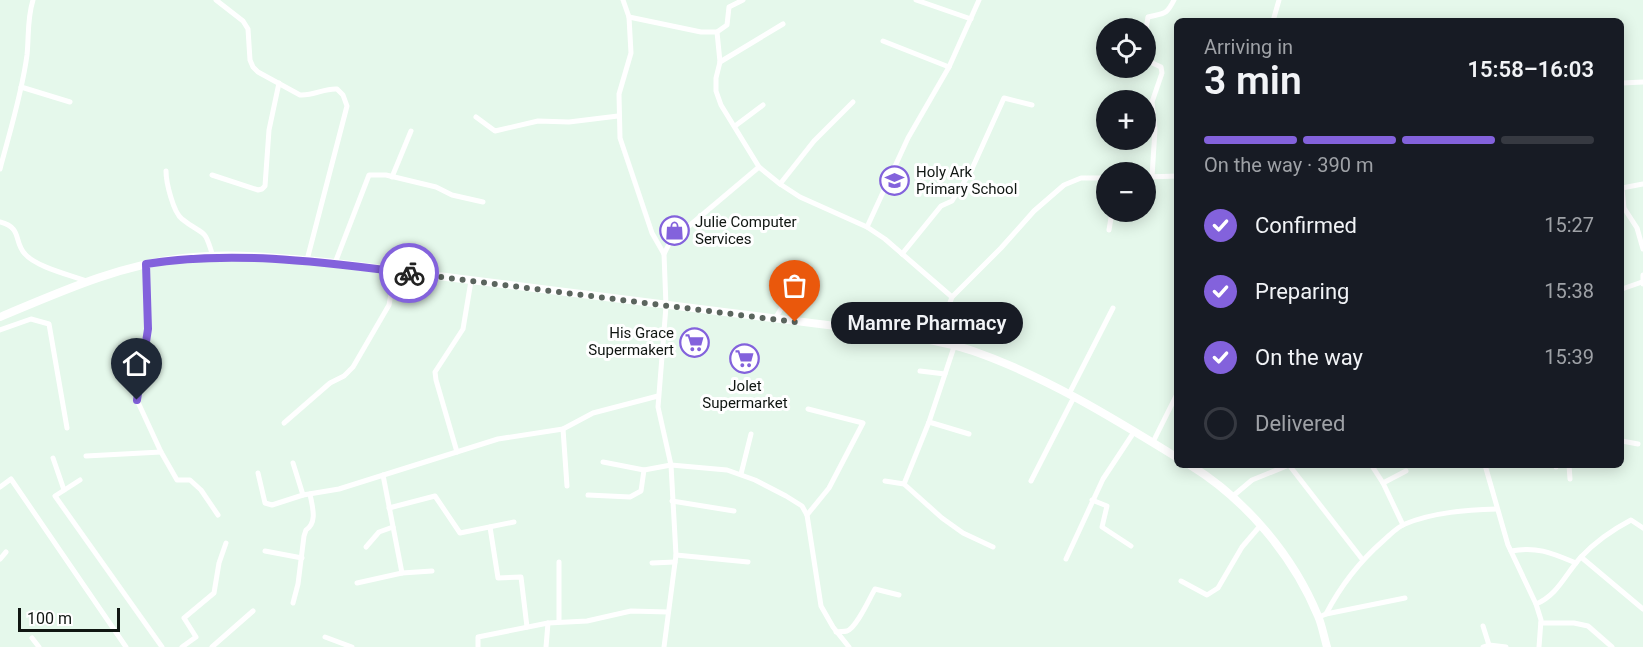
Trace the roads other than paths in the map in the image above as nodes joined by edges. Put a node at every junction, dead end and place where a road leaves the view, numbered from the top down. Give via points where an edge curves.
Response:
1 (33, 0) edge
2 (216, 0) edge
3 (623, 0) edge
4 (743, 0) edge
5 (916, 0) edge
6 (979, 0) edge
7 (1174, 0) edge
8 (1279, 0) edge
9 (629, 17) junction
10 (1148, 18) edge
11 (1274, 18) edge
12 (971, 19) junction
13 (783, 24) dead end
14 (717, 32) junction
15 (883, 41) dead end
16 (720, 62) junction
17 (1156, 65) edge
18 (949, 67) junction
19 (1643, 82) edge
20 (279, 83) junction
21 (1624, 83) edge
22 (21, 87) junction
23 (1156, 90) edge
24 (70, 102) dead end
25 (852, 102) dead end
26 (763, 105) dead end
27 (1032, 105) dead end
28 (618, 116) junction
29 (476, 117) dead end
30 (735, 126) junction
31 (411, 131) dead end
32 (759, 167) junction
33 (0, 169) edge
34 (166, 171) dead end
35 (212, 175) dead end
36 (1174, 176) edge
37 (392, 177) junction
38 (1156, 177) edge
39 (1096, 178) edge
40 (780, 184) junction
41 (1643, 184) edge
42 (1624, 189) edge
43 (483, 202) dead end
44 (1624, 208) edge
45 (0, 222) edge
46 (1110, 222) edge
47 (867, 227) junction
48 (1108, 230) dead end
49 (1643, 249) edge
50 (664, 254) junction
51 (902, 254) junction
52 (213, 257) junction
53 (307, 260) junction
54 (335, 263) junction
55 (146, 264) junction
56 (395, 271) junction
57 (1643, 275) edge
58 (86, 281) junction
59 (471, 281) junction
60 (796, 283) dead end
61 (1643, 283) edge
62 (1624, 289) edge
63 (952, 297) junction
64 (666, 306) junction
65 (1113, 308) dead end
66 (0, 316) edge
67 (775, 319) junction
68 (0, 330) edge
69 (936, 341) junction
70 (954, 347) junction
71 (920, 371) dead end
72 (945, 374) junction
73 (658, 396) junction
74 (1071, 396) junction
75 (1174, 400) edge
76 (808, 409) dead end
77 (929, 422) junction
78 (284, 423) dead end
79 (67, 428) dead end
80 (563, 429) junction
81 (1134, 432) junction
82 (751, 434) dead end
83 (969, 435) dead end
84 (1624, 441) edge
85 (1153, 442) junction
86 (1638, 444) dead end
87 (161, 452) junction
88 (457, 452) junction
89 (1174, 455) edge
90 (86, 456) dead end
91 (53, 458) dead end
92 (603, 462) dead end
93 (292, 463) dead end
94 (671, 465) junction
95 (1194, 468) edge
96 (1282, 468) edge
97 (1291, 468) edge
98 (1373, 468) edge
99 (1486, 468) edge
100 (1569, 468) edge
101 (644, 470) junction
102 (1406, 471) dead end
103 (258, 473) dead end
104 (741, 474) junction
105 (383, 475) junction
106 (1570, 478) dead end
107 (80, 480) dead end
108 (885, 481) dead end
109 (1031, 481) dead end
110 (1383, 483) junction
111 (904, 484) junction
112 (567, 486) dead end
113 (0, 487) edge
114 (64, 490) junction
115 (310, 494) junction
116 (303, 495) junction
117 (588, 495) dead end
118 (1233, 496) junction
119 (1092, 500) junction
120 (672, 501) junction
121 (389, 508) junction
122 (1497, 509) junction
123 (734, 511) dead end
124 (218, 515) dead end
125 (807, 515) junction
126 (514, 522) dead end
127 (1403, 525) junction
128 (1260, 526) junction
129 (393, 527) junction
130 (490, 527) junction
131 (1643, 528) edge
132 (226, 543) dead end
133 (1131, 546) dead end
134 (366, 547) dead end
135 (993, 547) dead end
136 (265, 551) dead end
137 (1511, 551) junction
138 (6, 552) dead end
139 (1581, 557) junction
140 (0, 558) edge
141 (302, 558) junction
142 (675, 558) junction
143 (1066, 559) dead end
144 (1362, 559) junction
145 (559, 562) dead end
146 (748, 562) dead end
147 (652, 563) dead end
148 (1576, 563) junction
149 (432, 571) dead end
150 (402, 573) junction
151 (1181, 581) dead end
152 (357, 583) dead end
153 (899, 595) dead end
154 (1405, 598) dead end
155 (293, 603) dead end
156 (1536, 604) junction
157 (1643, 609) edge
158 (254, 611) dead end
159 (668, 612) junction
160 (1322, 616) junction
161 (559, 621) junction
162 (548, 623) junction
163 (1541, 623) junction
164 (1483, 626) dead end
165 (526, 627) junction
166 (836, 632) junction
167 (325, 637) dead end
168 (32, 638) dead end
169 (1486, 646) edge
170 (39, 647) edge
171 (126, 647) edge
172 (162, 647) edge
173 (182, 647) edge
174 (212, 647) edge
175 (352, 647) edge
176 (478, 647) edge
177 (546, 647) edge
178 (664, 647) edge
179 (849, 647) edge
180 (1327, 647) edge
181 (1506, 647) edge
182 (1539, 647) edge
183 (1612, 647) edge

1 - 22 street
2 - 20 street via 248,29 253,67
3 - 9 street
4 - 14 street via 729,7 727,25
5 - 12 street
6 - 12 street
7 - 10 street via 1168,11
8 - 11 street
9 - 14 street
9 - 28 street via 631,53 619,94
12 - 18 street
13 - 16 street
14 - 16 street
15 - 18 street
16 - 30 street via 716,91
17 - 23 street via 1162,73
18 - 47 street via 908,138
19 - 21 street
20 - 35 street via 269,130 265,186 258,190
20 - 53 street via 307,95 337,89 346,100
22 - 24 street
22 - 33 street
25 - 40 street
26 - 30 street
27 - 51 street via 1004,98 971,171 952,201 941,206
28 - 29 street via 538,121 495,131
28 - 50 street via 620,138 633,179 652,233
30 - 32 street
31 - 37 street
32 - 40 street
32 - 50 street via 670,242
34 - 52 street via 177,214 207,236
36 - 38 street
37 - 43 street
37 - 54 street via 369,176
39 - 63 street via 1081,178 1064,185
40 - 47 street via 823,209
41 - 42 street
44 - 49 street via 1637,228
45 - 58 street via 17,232 26,256
46 - 48 street
47 - 51 street
50 - 64 street
51 - 63 street
52 - 53 main road
52 - 55 main road
53 - 54 main road
54 - 56 main road
55 - 58 main road
55 - 87 street via 148,329 137,400
56 - 59 main road
56 - 78 street via 389,305 353,367
57 - 61 street
58 - 66 main road
59 - 64 main road
59 - 88 street via 463,328 435,372
60 - 67 street
61 - 62 street
63 - 69 street
64 - 67 main road
64 - 73 street
65 - 74 street
67 - 69 main road
68 - 79 street via 31,319 49,324
69 - 70 main road
70 - 72 street
70 - 74 main road via 1007,364
71 - 72 street
72 - 77 street
73 - 80 street via 593,413
73 - 94 street
74 - 81 main road
74 - 109 street
75 - 85 street
76 - 125 street via 863,423 829,488
77 - 83 street
77 - 111 street
80 - 88 street via 498,439
80 - 112 street
81 - 85 main road
81 - 119 street
82 - 104 street
84 - 86 street
85 - 89 main road
87 - 90 street
87 - 124 street via 177,480 190,480
88 - 105 street
91 - 114 street
92 - 101 street
93 - 116 street
94 - 101 street
94 - 104 street
94 - 120 street
95 - 118 main road
96 - 118 street via 1252,480
97 - 144 street
98 - 110 street
99 - 122 street
100 - 106 street
101 - 117 street via 641,491 630,497
102 - 110 street
103 - 116 street via 265,503 272,505
104 - 125 street via 794,501
105 - 115 street
105 - 121 street
107 - 114 street
108 - 111 street
110 - 127 street
111 - 135 street via 963,533
113 - 171 street via 11,479
114 - 172 street via 56,496
115 - 116 street
115 - 141 street via 314,521 306,530
118 - 128 main road
119 - 133 street via 1107,506 1102,527
119 - 143 street
120 - 123 street
120 - 142 street
121 - 129 street
121 - 130 street via 435,496 459,533
122 - 127 street via 1458,511
122 - 137 street
125 - 166 street via 819,600
126 - 130 street
127 - 144 street
128 - 151 street via 1213,593 1207,595
128 - 160 main road via 1292,567
129 - 134 street via 379,532
129 - 150 street
130 - 165 street via 498,578 521,577
131 - 139 street via 1631,520 1603,536
132 - 173 street via 214,592 184,618 196,637
136 - 141 street
137 - 148 street via 1540,550
137 - 156 street
138 - 140 street
139 - 148 street
139 - 157 street
141 - 155 street
142 - 146 street
142 - 147 street
142 - 159 street
144 - 160 street
145 - 161 street
148 - 156 street via 1547,600
149 - 150 street
150 - 152 street
153 - 166 street via 875,589 851,628
154 - 160 street
156 - 163 street
158 - 174 street
159 - 161 street via 631,611 587,621
159 - 178 street
160 - 180 main road
161 - 162 street
162 - 165 street
162 - 177 street
163 - 182 street
163 - 183 street via 1587,626
164 - 169 street
165 - 176 street via 478,637
166 - 179 street
167 - 175 street
168 - 170 street
169 - 181 street

